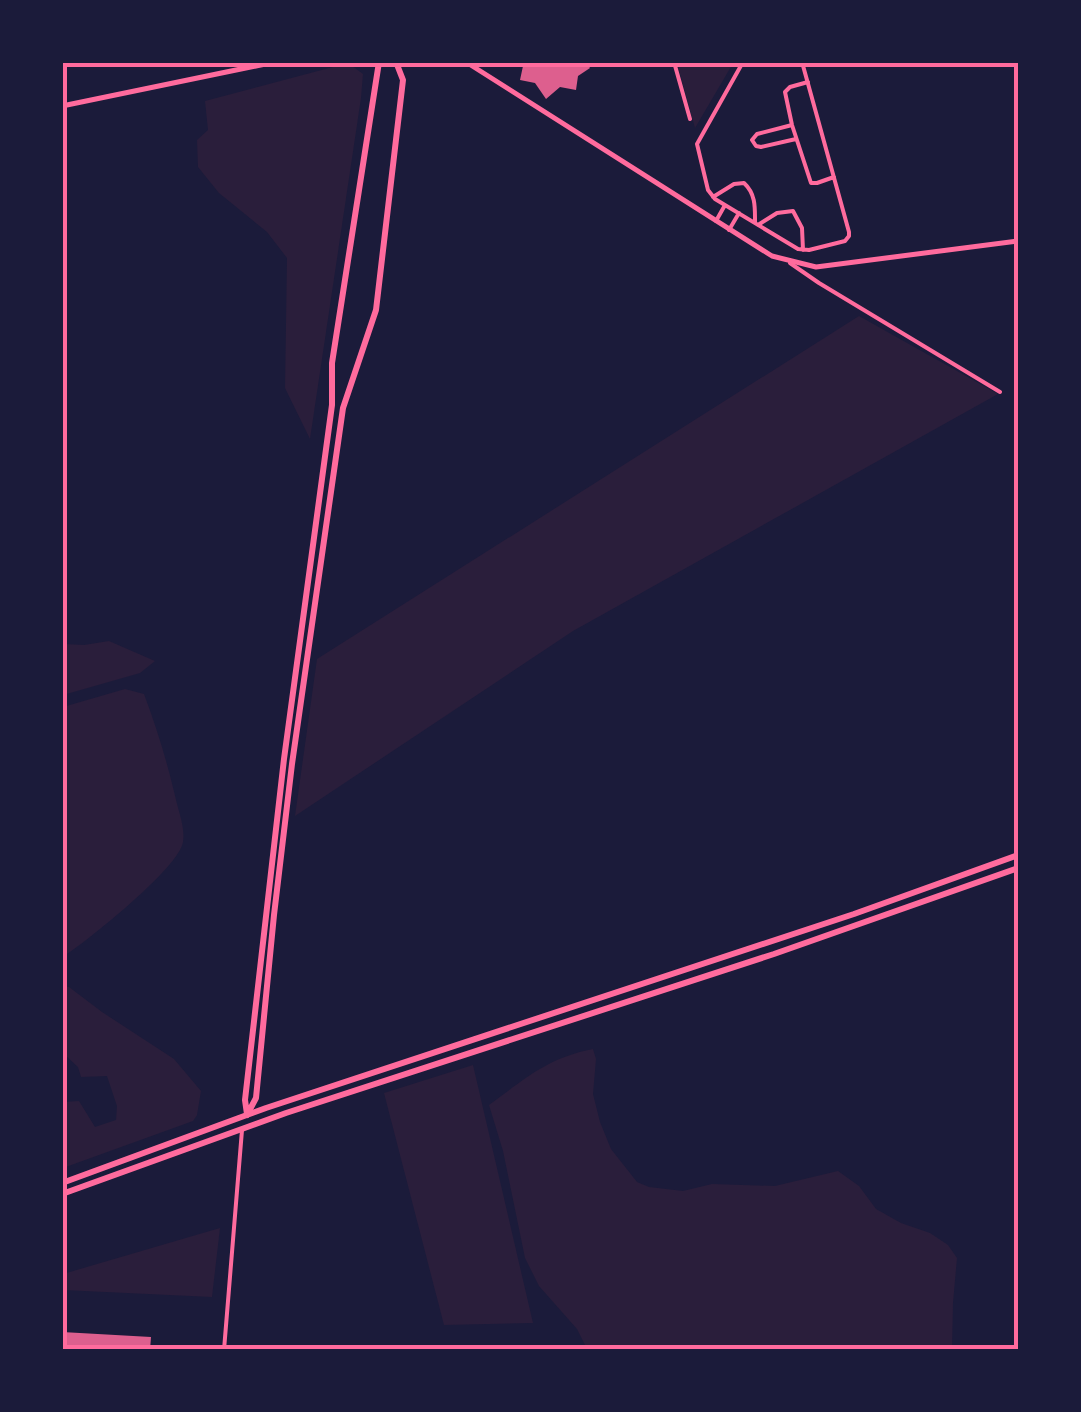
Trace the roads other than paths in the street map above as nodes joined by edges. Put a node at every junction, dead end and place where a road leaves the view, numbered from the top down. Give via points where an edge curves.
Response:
1 (275, 62) edge
2 (379, 62) edge
3 (396, 62) edge
4 (466, 62) edge
5 (674, 62) edge
6 (743, 62) edge
7 (802, 62) edge
8 (808, 82) junction
9 (62, 106) edge
10 (690, 119) dead end
11 (792, 125) junction
12 (796, 139) junction
13 (834, 177) junction
14 (713, 197) junction
15 (725, 205) junction
16 (739, 213) junction
17 (716, 221) junction
18 (757, 224) junction
19 (729, 230) junction
20 (1018, 241) edge
21 (803, 250) junction
22 (786, 260) junction
23 (1000, 392) dead end
24 (1018, 855) edge
25 (1018, 868) edge
26 (248, 1066) junction
27 (259, 1067) junction
28 (247, 1115) junction
29 (242, 1129) junction
30 (62, 1183) edge
31 (62, 1194) edge
32 (224, 1350) edge

1 - 9 street
2 - 26 main road via 332,363
3 - 27 main road via 403,80 376,310 343,408 292,764
4 - 17 street
5 - 10 street
6 - 14 street via 697,144
7 - 8 street
8 - 11 street via 785,92
8 - 13 street
11 - 12 street
11 - 12 street via 752,140 761,147
12 - 13 street via 811,182
13 - 21 street via 850,236
14 - 15 street
14 - 18 street via 744,184
15 - 16 street
15 - 17 street
16 - 18 street
16 - 19 street
17 - 19 street
18 - 21 street
18 - 21 street via 794,211
19 - 22 street
20 - 22 street via 816,267
22 - 23 street
24 - 28 main road
25 - 29 main road
26 - 27 main road
26 - 28 main road
27 - 28 main road
28 - 30 main road
29 - 31 main road
29 - 32 street

